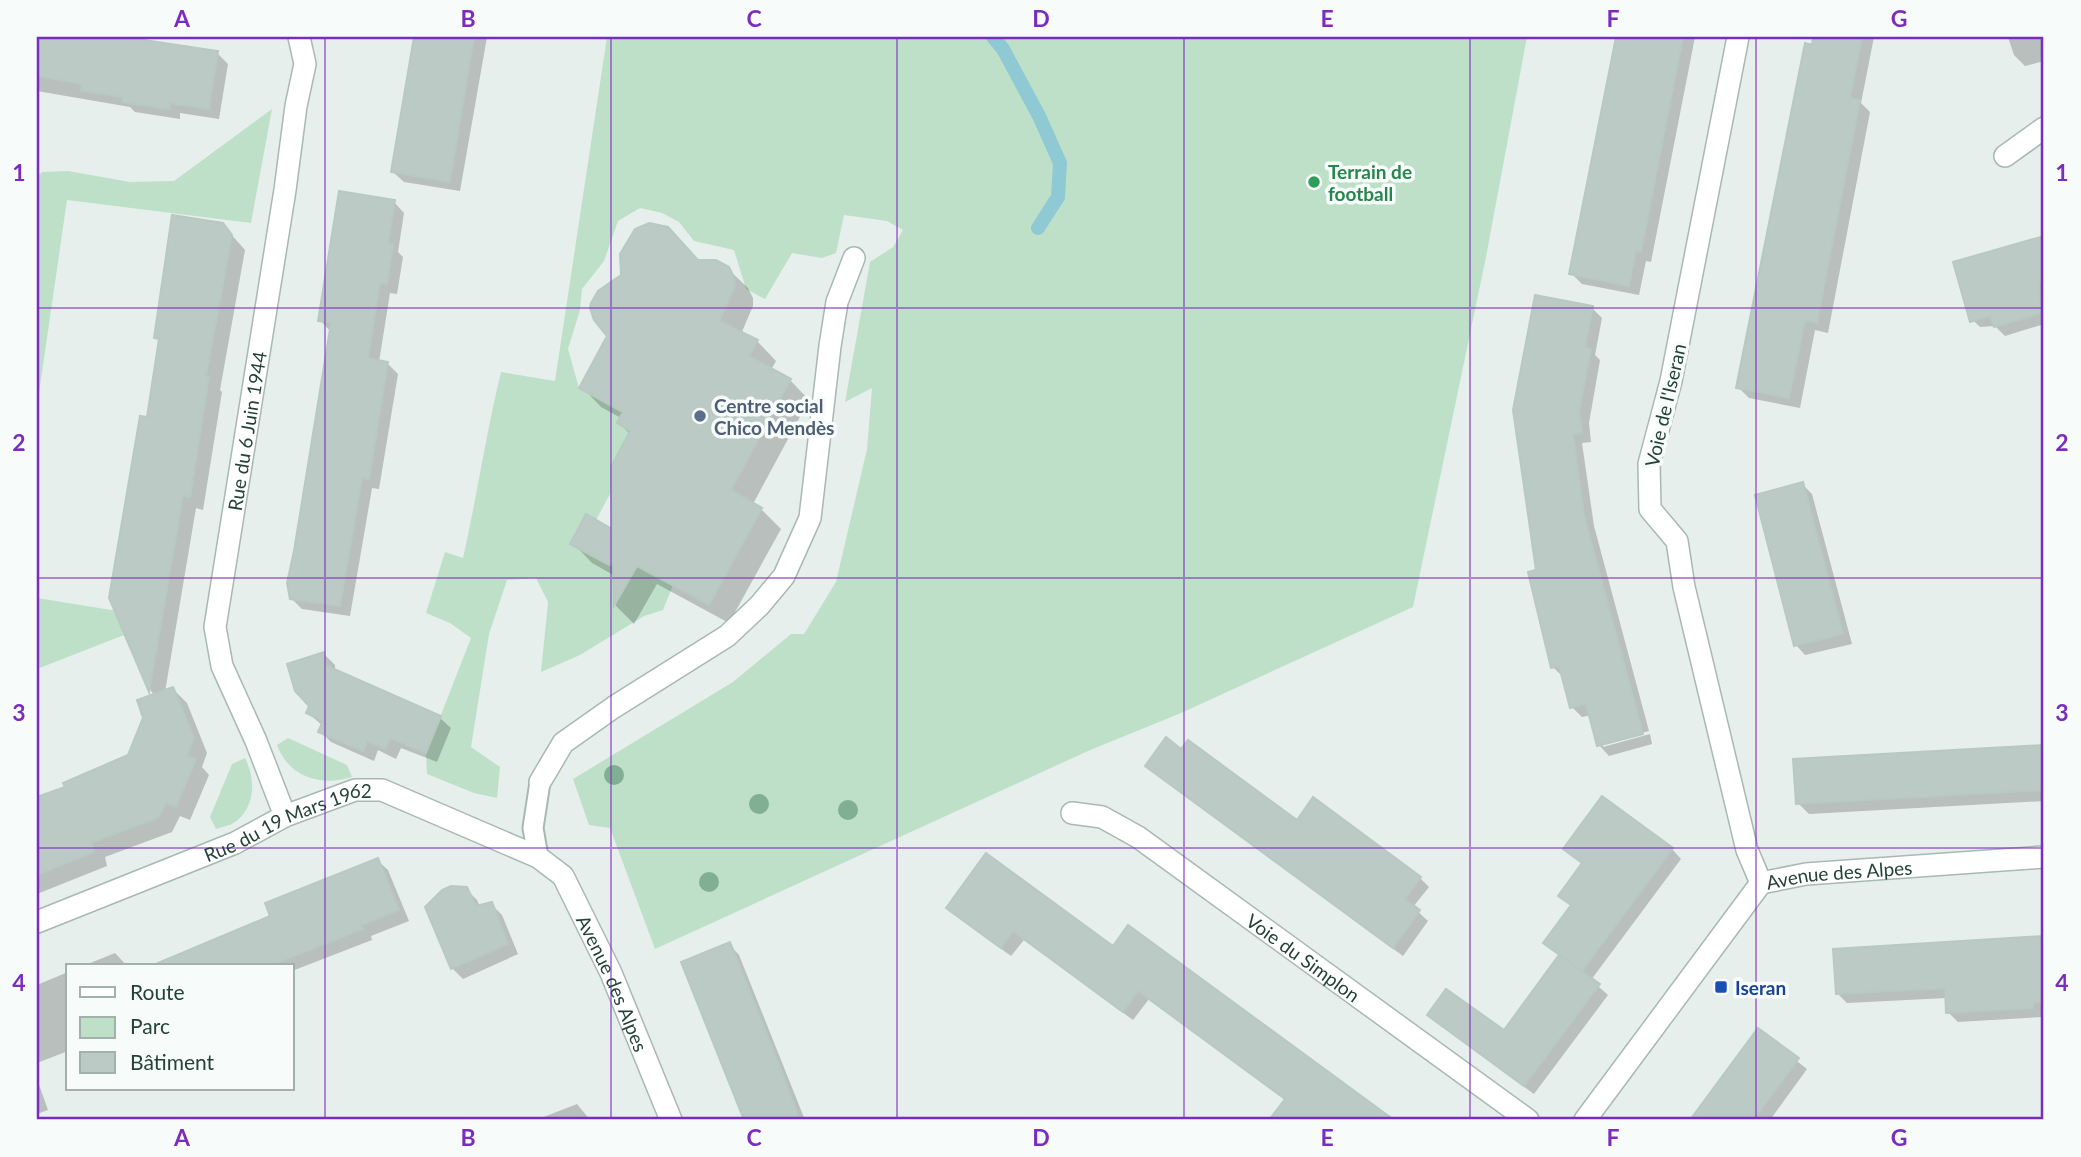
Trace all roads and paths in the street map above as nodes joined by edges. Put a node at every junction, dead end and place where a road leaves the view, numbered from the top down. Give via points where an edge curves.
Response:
1 (299, 37) edge
2 (1738, 37) edge
3 (2044, 128) edge
4 (2005, 156) dead end
5 (854, 258) dead end
6 (540, 782) joint
7 (1072, 814) dead end
8 (285, 816) junction
9 (538, 857) junction
10 (2044, 857) edge
11 (1761, 883) junction
12 (37, 922) edge
13 (671, 1120) edge
14 (1528, 1120) edge
15 (1585, 1120) edge

1 - 8 street, Rue du 6 Juin 1944 via 306,64 215,627 222,666
2 - 11 street, Voie de l'Iseran via 1671,381 1648,464 1650,509 1677,541 1744,836
3 - 4 street
5 - 6 street via 837,302 810,518 784,576 727,636 563,743
6 - 9 lane via 533,828
7 - 14 street, Voie du Simplon via 1102,817 1138,837
8 - 9 street, Rue du 19 Mars 1962 via 355,790 382,790
8 - 12 street, Rue du 19 Mars 1962 via 234,843
9 - 13 street, Avenue des Alpes via 563,876 611,973
10 - 11 street, Avenue des Alpes via 1806,874
11 - 15 street, Avenue des Alpes

